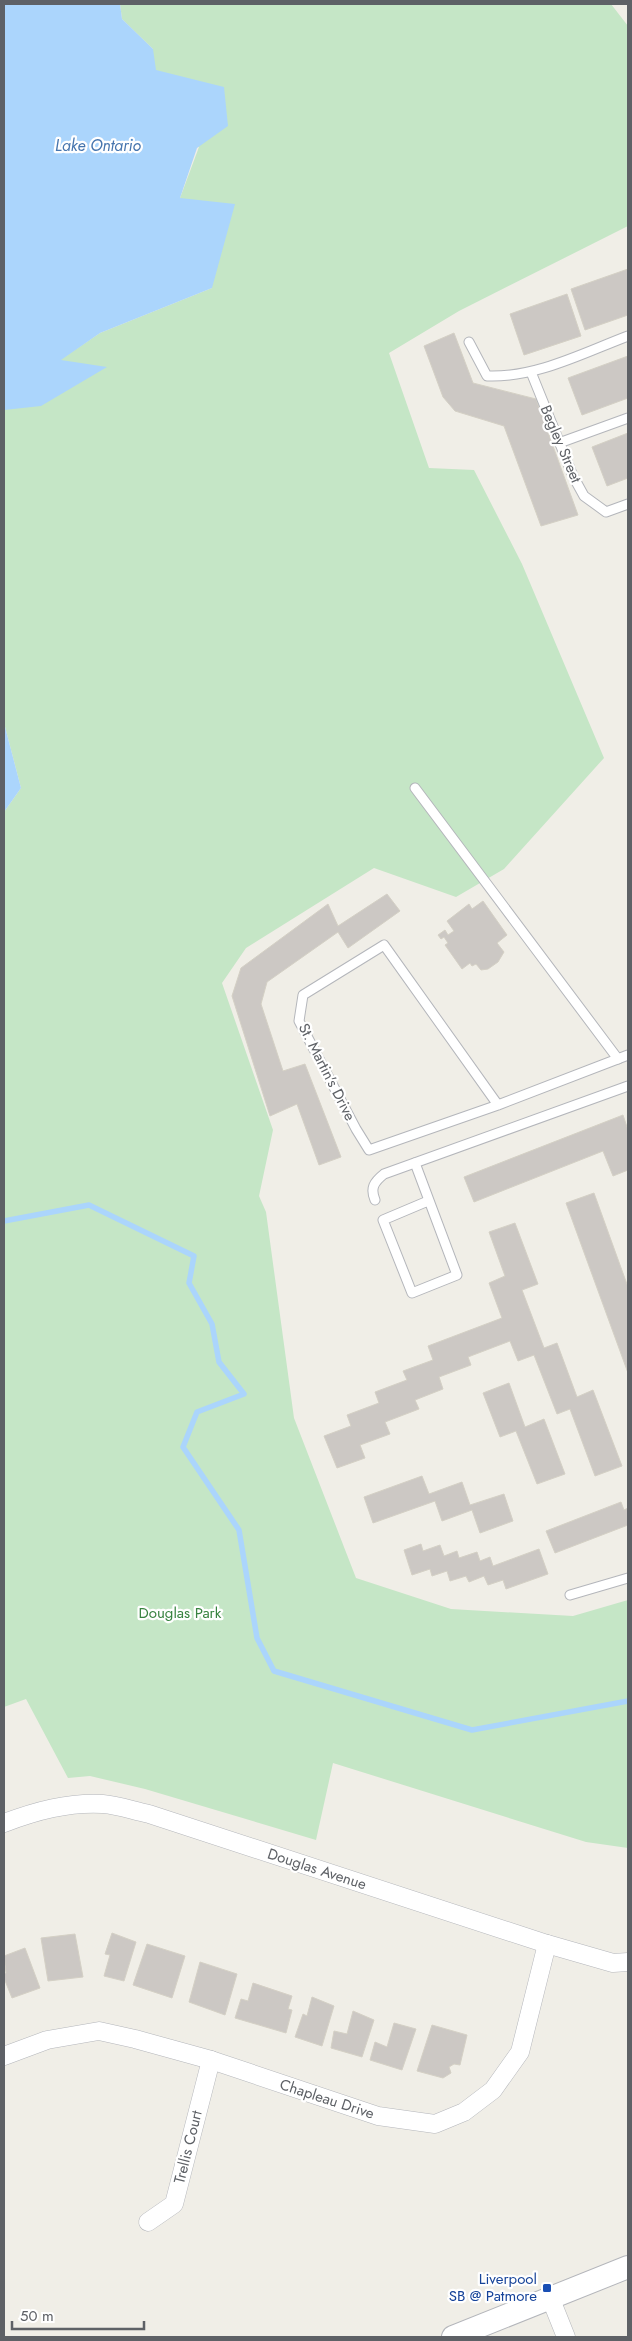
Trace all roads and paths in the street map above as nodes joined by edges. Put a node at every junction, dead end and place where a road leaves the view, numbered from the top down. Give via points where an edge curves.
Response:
1 (628, 336) edge
2 (469, 342) dead end
3 (531, 372) junction
4 (628, 418) edge
5 (559, 443) junction
6 (628, 504) edge
7 (415, 788) dead end
8 (628, 1055) edge
9 (618, 1059) junction
10 (628, 1086) edge
11 (498, 1105) junction
12 (415, 1163) junction
13 (375, 1200) dead end
14 (428, 1201) junction
15 (628, 1578) edge
16 (570, 1595) dead end
17 (4, 1823) edge
18 (547, 1944) junction
19 (628, 1962) edge
20 (4, 2056) edge
21 (210, 2060) junction
22 (148, 2222) dead end
23 (628, 2267) edge
24 (550, 2297) junction
25 (453, 2337) edge
26 (566, 2337) edge

1 - 3 lane
2 - 3 lane via 487,376 509,377
3 - 5 lane, Begley Street
4 - 5 lane
5 - 6 lane, Begley Street via 584,496 606,512
7 - 9 lane
8 - 9 lane, St. Martin's Drive
9 - 11 lane, St. Martin's Drive
10 - 12 lane
11 - 11 lane, St. Martin's Drive via 369,1150 299,1021 304,995 384,945
12 - 13 lane via 384,1174 375,1181 372,1191
12 - 14 lane
14 - 14 lane via 383,1220 412,1293 457,1275
15 - 16 lane
17 - 18 street, Douglas Avenue via 65,1805 104,1804 150,1814
18 - 19 street, Douglas Avenue via 613,1963
18 - 21 street, Chapleau Drive via 520,2052 493,2090 464,2112 435,2124 378,2116
20 - 21 street, Chapleau Drive via 47,2040 99,2031
21 - 22 street, Trellis Court via 174,2204
23 - 24 street
24 - 25 street
24 - 26 street

